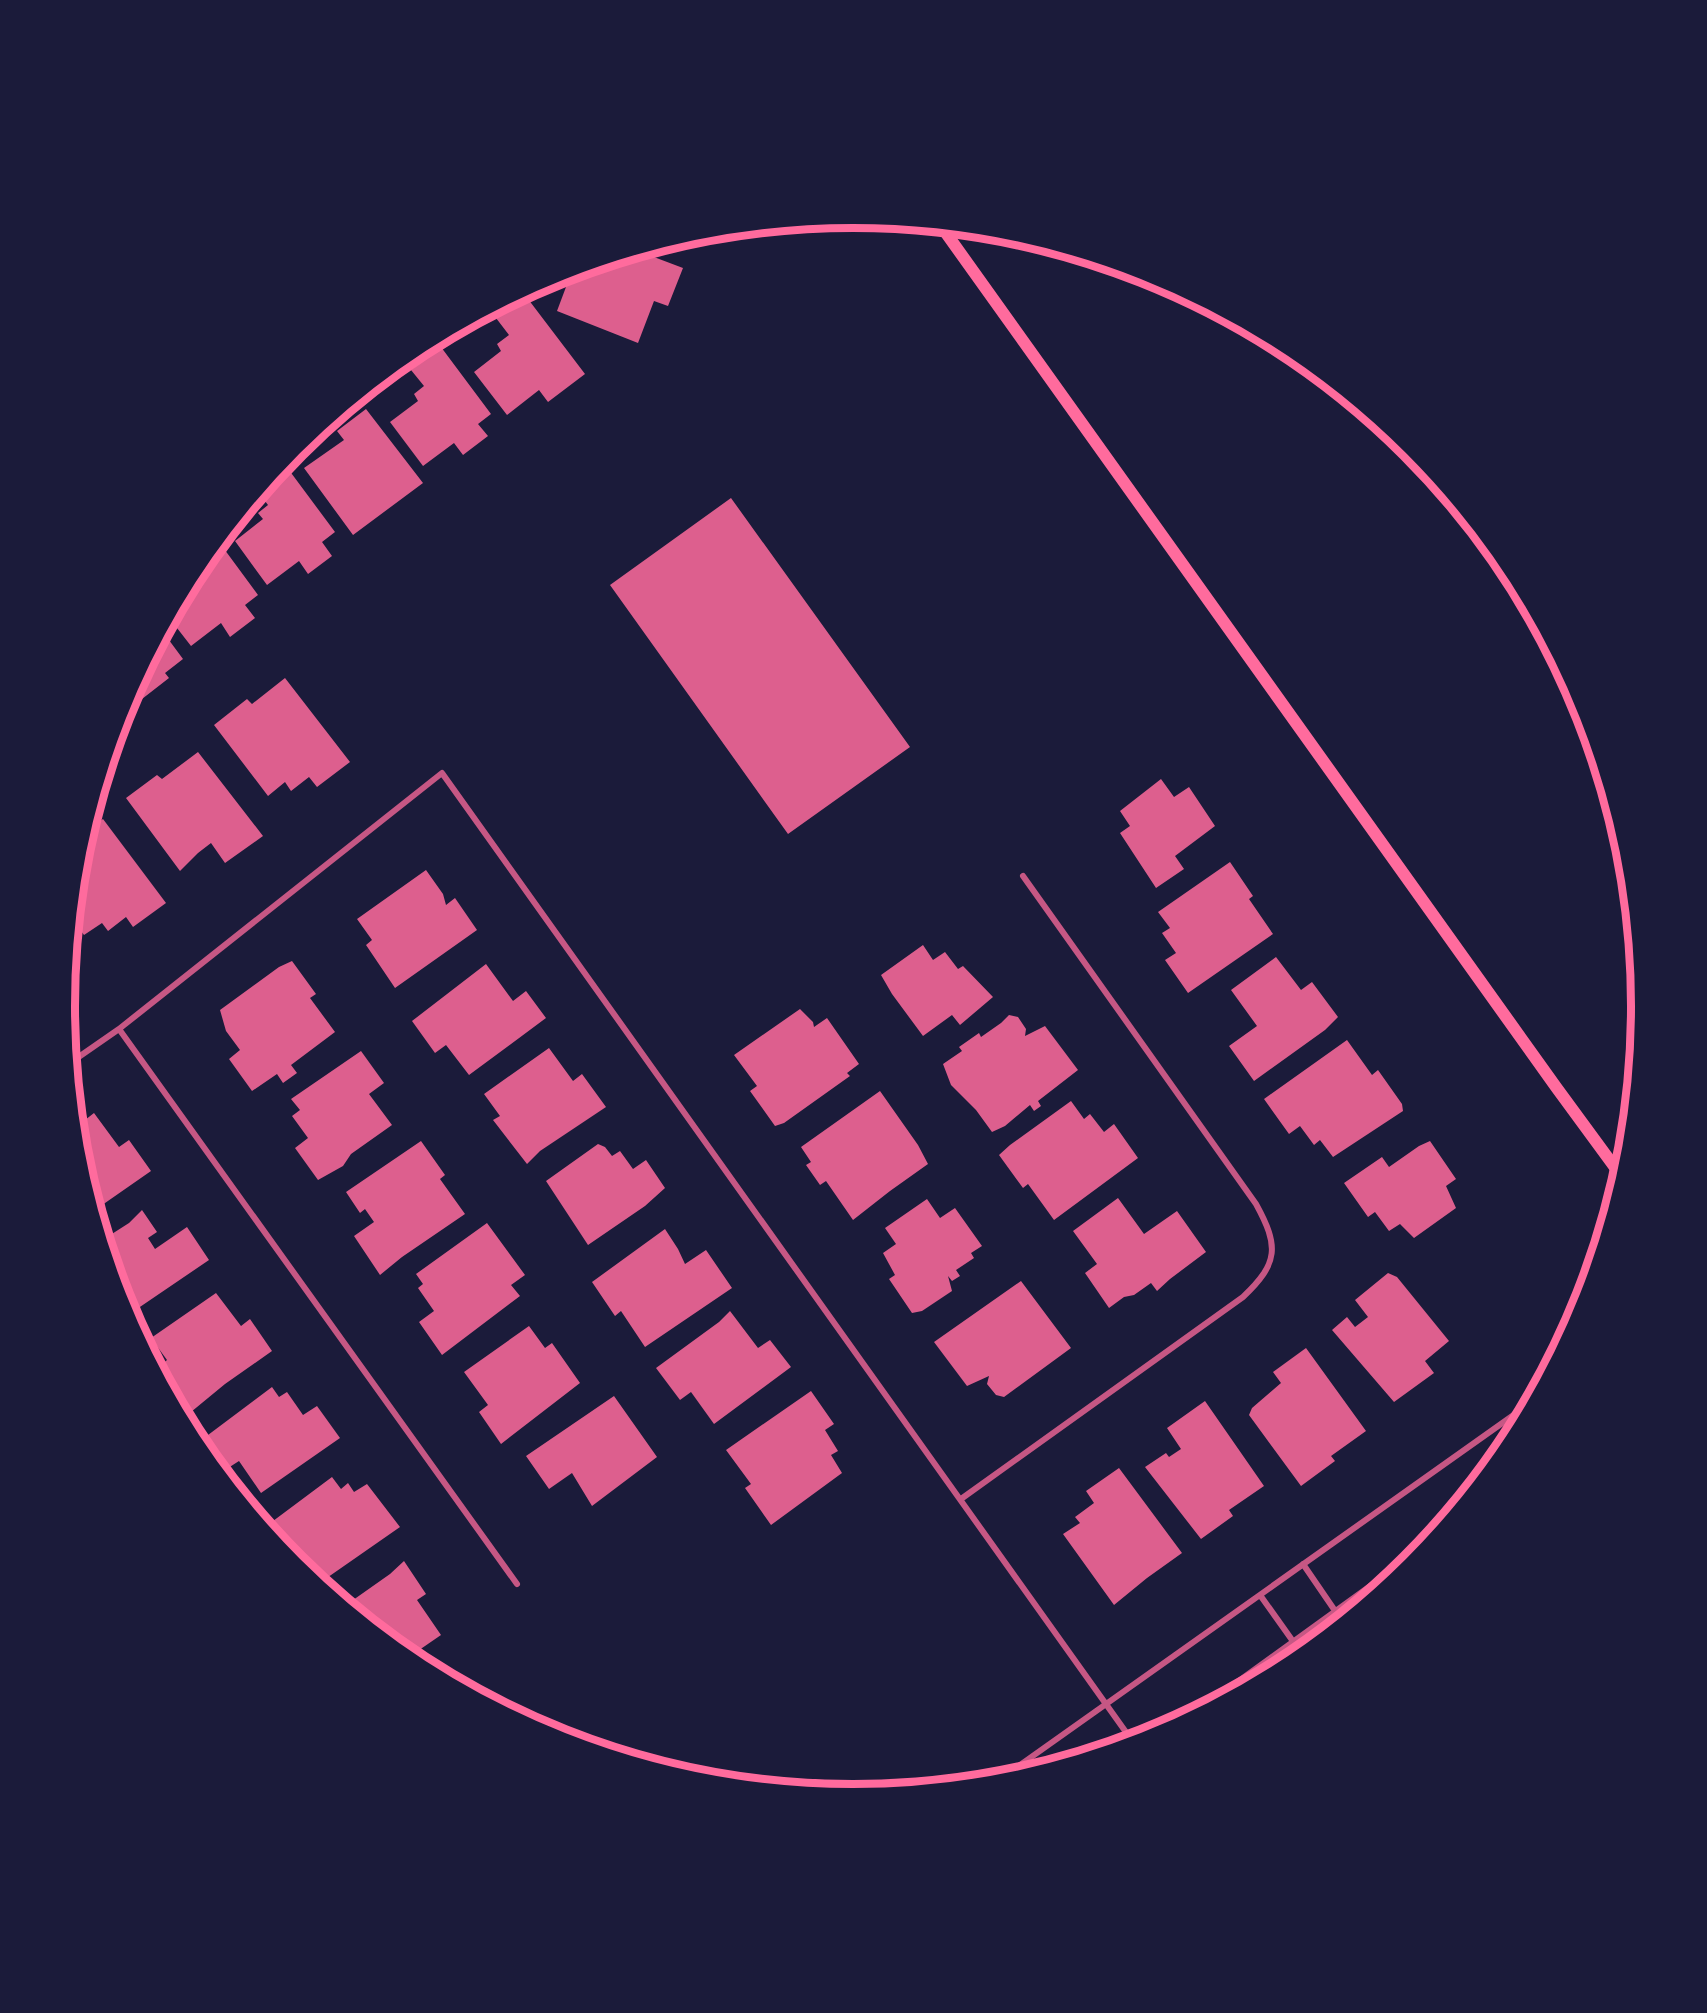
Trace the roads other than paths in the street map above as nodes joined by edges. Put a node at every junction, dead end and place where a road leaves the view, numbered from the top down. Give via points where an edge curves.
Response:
1 (947, 234) edge
2 (1023, 876) dead end
3 (119, 1029) junction
4 (77, 1059) edge
5 (1615, 1167) edge
6 (1518, 1412) edge
7 (961, 1499) junction
8 (1303, 1564) junction
9 (1382, 1578) edge
10 (517, 1584) dead end
11 (1260, 1595) junction
12 (1335, 1612) junction
13 (1338, 1616) edge
14 (1293, 1642) junction
15 (1296, 1646) edge
16 (1227, 1689) edge
17 (1106, 1703) junction
18 (1128, 1735) edge
19 (1017, 1767) edge

1 - 5 main road
2 - 7 street via 1256,1204 1272,1238 1273,1254 1257,1284 1243,1297
3 - 4 street
3 - 7 street via 442,773
3 - 10 street
6 - 8 street
7 - 17 street
8 - 11 street
8 - 12 street
9 - 12 street
11 - 14 street
11 - 17 street
12 - 13 street
12 - 14 street
14 - 15 street
14 - 16 street
17 - 18 street
17 - 19 street

